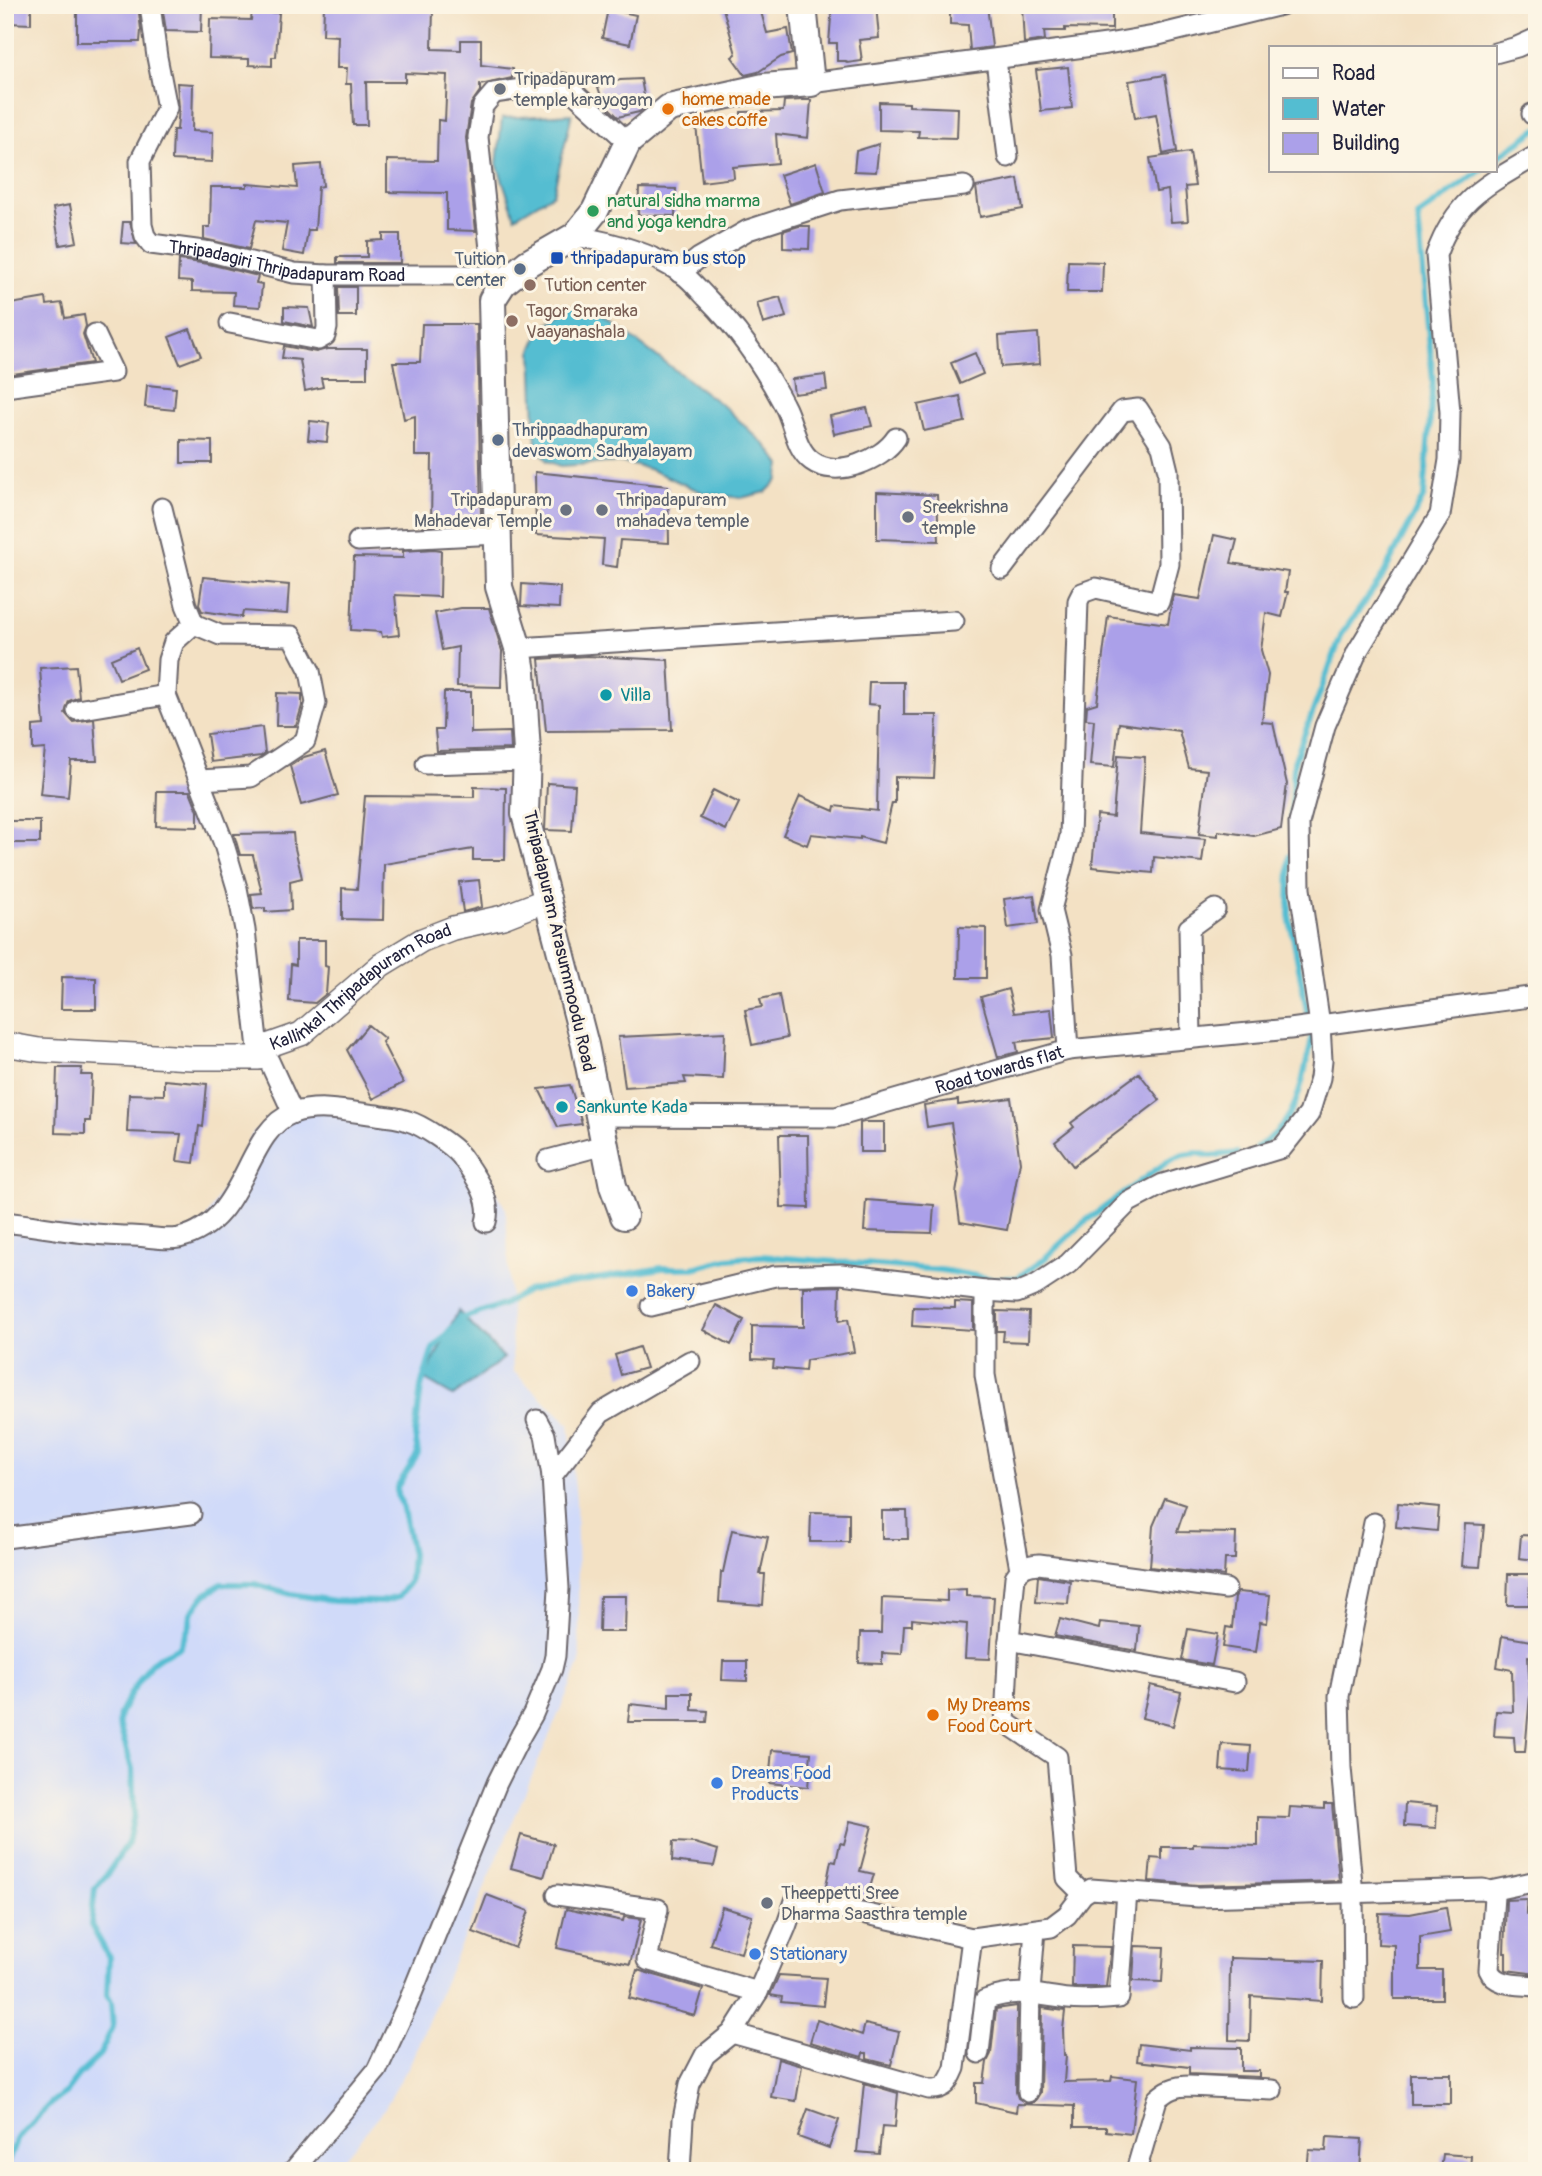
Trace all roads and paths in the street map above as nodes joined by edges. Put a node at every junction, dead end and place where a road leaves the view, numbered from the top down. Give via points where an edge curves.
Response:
1 (150, 5) edge
2 (803, 5) edge
3 (1281, 5) edge
4 (1239, 10) edge
5 (1537, 38) edge
6 (1496, 53) edge
7 (996, 60) junction
8 (811, 83) junction
9 (628, 142) junction
10 (1537, 155) edge
11 (1008, 157) dead end
12 (964, 186) dead end
13 (575, 236) junction
14 (680, 273) junction
15 (326, 275) junction
16 (498, 280) junction
17 (230, 323) dead end
18 (95, 334) dead end
19 (5, 387) edge
20 (896, 438) dead end
21 (162, 508) dead end
22 (498, 534) junction
23 (358, 541) dead end
24 (1002, 569) dead end
25 (954, 621) dead end
26 (194, 624) junction
27 (518, 648) junction
28 (166, 695) junction
29 (78, 710) dead end
30 (527, 761) junction
31 (426, 764) dead end
32 (200, 780) junction
33 (549, 899) junction
34 (1214, 909) dead end
35 (1537, 996) edge
36 (1319, 1025) junction
37 (1191, 1038) junction
38 (5, 1044) edge
39 (1068, 1050) junction
40 (259, 1058) junction
41 (293, 1114) junction
42 (598, 1116) junction
43 (604, 1145) junction
44 (548, 1160) dead end
45 (624, 1216) dead end
46 (486, 1222) dead end
47 (5, 1223) edge
48 (985, 1291) junction
49 (651, 1306) dead end
50 (690, 1361) dead end
51 (537, 1420) dead end
52 (552, 1476) junction
53 (191, 1514) dead end
54 (1374, 1523) dead end
55 (5, 1538) edge
56 (1020, 1569) junction
57 (1226, 1589) dead end
58 (1009, 1640) junction
59 (1235, 1682) dead end
60 (1537, 1881) edge
61 (1490, 1891) junction
62 (1127, 1892) junction
63 (1083, 1894) junction
64 (1353, 1894) junction
65 (556, 1895) dead end
66 (1035, 1930) junction
67 (972, 1938) junction
68 (1537, 1986) edge
69 (758, 1992) junction
70 (1030, 1992) junction
71 (1354, 1998) dead end
72 (733, 2033) junction
73 (979, 2053) dead end
74 (1272, 2090) dead end
75 (1028, 2092) dead end
76 (293, 2171) edge
77 (680, 2171) edge
78 (1136, 2171) edge

1 - 15 street, Thripadagiri Thripadapuram Road via 167,108 140,161 145,236 151,244 211,252 294,273
2 - 8 main road
3 - 4 street
4 - 7 street via 1130,40
5 - 6 street
7 - 8 street
7 - 11 street
8 - 9 main road via 764,87 669,108
9 - 13 main road via 595,211
9 - 16 street via 563,83 494,93 483,106 478,137
10 - 36 street via 1476,191 1444,233 1436,255 1450,412 1449,460 1440,515 1357,652 1325,726 1299,823 1300,889
12 - 14 street via 840,200 748,230
13 - 14 street via 641,253
13 - 16 main road
14 - 20 street via 731,322 760,360 787,409 801,449 812,461 831,468 860,464 889,449
15 - 16 street, Thripadagiri Thripadapuram Road via 464,275
15 - 17 street via 325,337 318,340
16 - 22 main road, Thripadapuram Arasummoodu Road via 492,300
18 - 19 street via 113,373
21 - 26 street
22 - 23 street
22 - 27 main road, Thripadapuram Arasummoodu Road via 499,587
24 - 39 street, Road towards flat via 1122,411 1138,409 1162,446 1168,471 1169,564 1159,602 1096,588 1082,593 1078,601 1070,836 1051,910 1062,955
25 - 27 street
26 - 28 street via 174,642
26 - 32 street via 220,635 292,636 310,671 316,703 305,741 251,777
27 - 30 main road, Thripadapuram Arasummoodu Road
28 - 29 street
28 - 32 street
30 - 31 street
30 - 33 main road, Thripadapuram Arasummoodu Road via 525,814
32 - 40 street via 237,888
33 - 40 street, Kallinkal Thripadapuram Road via 422,940 381,965 301,1034 264,1047
33 - 42 main road, Thripadapuram Arasummoodu Road via 586,1045
34 - 37 street via 1189,928
35 - 36 street
36 - 37 street
36 - 48 street via 1322,1060 1309,1114 1282,1148 1163,1184 1129,1202 1068,1264 1036,1285 1017,1293
37 - 39 street
38 - 40 street, Kallinkal Thripadapuram Road via 192,1058
39 - 42 street, Road towards flat via 836,1117
40 - 41 street via 269,1061
41 - 46 street via 338,1110 419,1126 458,1153 485,1196 490,1211
41 - 47 street via 266,1136 216,1220 192,1234 173,1239 121,1237
42 - 43 main road, Thripadapuram Arasummoodu Road
43 - 44 street
43 - 45 main road, Thripadapuram Arasummoodu Road
48 - 49 street via 841,1274 775,1276
48 - 56 street via 985,1376
50 - 52 street via 601,1413
51 - 52 street via 545,1435
52 - 76 street via 559,1588 552,1668 497,1783 377,2070
53 - 55 street
54 - 64 street via 1339,1696
56 - 57 street via 1039,1564
56 - 58 street via 1014,1577
58 - 59 street
58 - 63 street via 1005,1722 1057,1757 1067,1878
60 - 61 street
61 - 64 street
61 - 68 street via 1494,1896 1492,1977 1498,1982
62 - 63 street via 1091,1889
62 - 64 street via 1198,1897
62 - 70 street via 1118,1998 1070,2000
63 - 66 street via 1061,1921
64 - 71 street
65 - 69 street via 658,1909 647,1960
66 - 67 street
66 - 70 street
67 - 69 street via 794,1901
67 - 72 street via 955,2068 948,2084 939,2090
69 - 72 street
70 - 73 street via 985,2000
70 - 75 street
72 - 77 street via 705,2055 690,2084
74 - 78 street via 1176,2086 1165,2092 1157,2099

